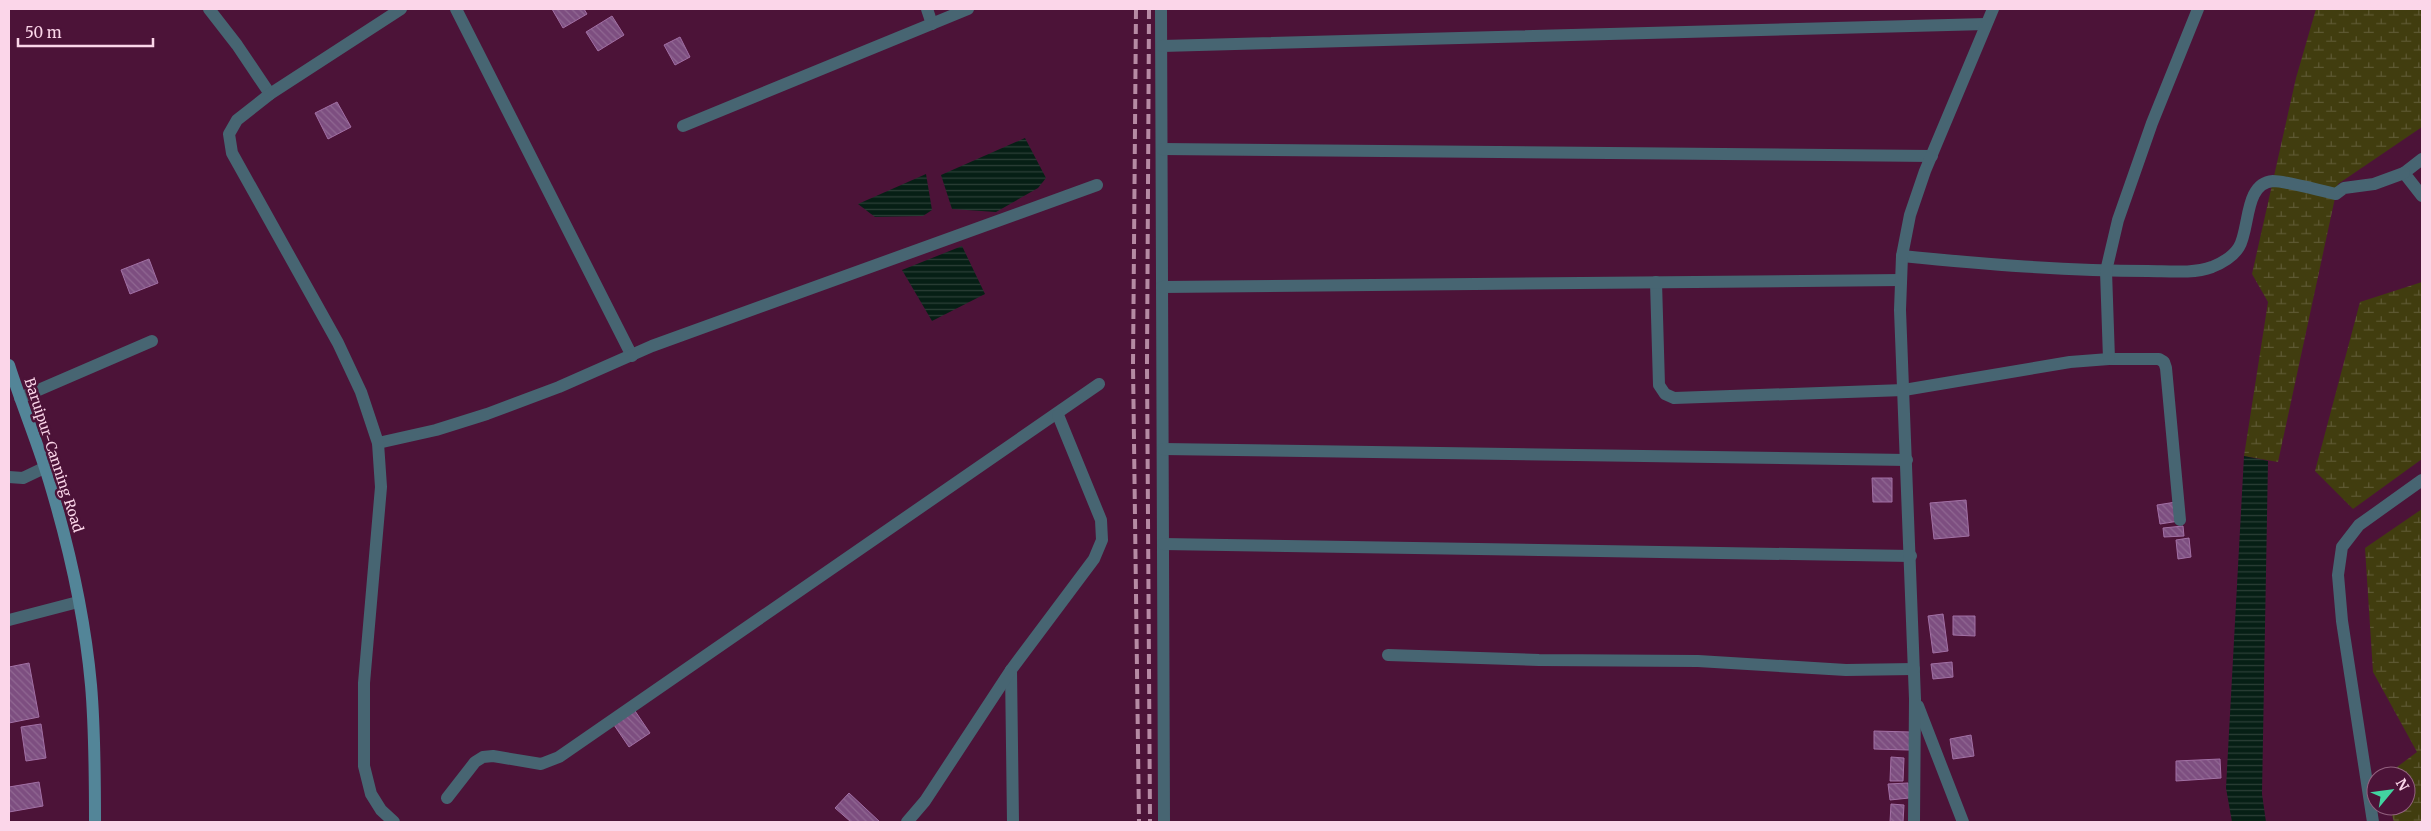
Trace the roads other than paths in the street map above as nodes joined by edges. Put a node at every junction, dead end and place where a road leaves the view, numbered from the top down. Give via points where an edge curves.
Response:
1 (209, 9) edge
2 (402, 9) edge
3 (456, 9) edge
4 (927, 9) edge
5 (968, 9) edge
6 (1161, 9) edge
7 (1993, 9) edge
8 (2198, 9) edge
9 (932, 24) junction
10 (1986, 24) junction
11 (1162, 46) junction
12 (270, 94) junction
13 (683, 126) dead end
14 (1162, 149) junction
15 (1932, 156) junction
16 (2422, 159) edge
17 (2404, 173) junction
18 (1097, 185) dead end
19 (2422, 196) edge
20 (1902, 256) junction
21 (2106, 271) junction
22 (1901, 280) junction
23 (1656, 282) junction
24 (1162, 287) junction
25 (152, 341) dead end
26 (632, 356) junction
27 (2109, 359) junction
28 (9, 365) edge
29 (1099, 384) dead end
30 (1904, 390) junction
31 (20, 398) junction
32 (1058, 414) junction
33 (378, 443) junction
34 (1163, 449) junction
35 (1907, 460) junction
36 (44, 468) junction
37 (9, 477) edge
38 (2422, 480) edge
39 (2180, 520) dead end
40 (1163, 544) junction
41 (1911, 556) junction
42 (78, 602) junction
43 (9, 620) edge
44 (1388, 655) dead end
45 (1914, 669) junction
46 (1011, 670) junction
47 (1915, 699) junction
48 (447, 798) dead end
49 (911, 819) edge
50 (95, 822) edge
51 (394, 822) edge
52 (1013, 822) edge
53 (1164, 822) edge
54 (1914, 822) edge
55 (1963, 822) edge
56 (2373, 822) edge

1 - 12 street
2 - 12 street
3 - 26 street
4 - 9 street
5 - 9 street
6 - 11 street
7 - 10 street
8 - 21 street via 2149,131 2118,220
9 - 13 street
10 - 11 street
10 - 15 street
11 - 14 street
12 - 33 street via 237,120 229,134 232,153 338,343 361,392
14 - 15 street
14 - 24 street
15 - 20 street via 1910,215
16 - 17 street
17 - 19 street
17 - 21 street via 2374,184 2344,188 2336,194 2273,181 2260,185 2253,194 2239,247 2228,259 2210,268 2183,271
18 - 26 street
20 - 21 street via 2038,269
20 - 22 street
21 - 27 street
22 - 23 street
22 - 30 street
23 - 24 street
23 - 30 street via 1658,375 1664,394 1674,398
24 - 34 street
25 - 31 street
26 - 33 street via 487,414
27 - 30 street via 2070,362
27 - 39 street via 2164,362
28 - 31 main road, Baruipur-Canning Road
29 - 32 street
30 - 35 street
31 - 36 main road, Baruipur-Canning Road
32 - 46 street via 1100,520 1102,540 1094,559
32 - 48 street via 559,757 541,764 483,757 475,762
33 - 51 street via 381,487 364,683 364,766 371,794
34 - 35 street
34 - 40 street
35 - 41 street
36 - 37 street via 22,478
36 - 42 main road, Baruipur-Canning Road via 67,548
38 - 56 street via 2359,525 2342,547 2338,575 2342,621
40 - 41 street
40 - 53 street
41 - 45 street
42 - 43 street
42 - 50 main road, Baruipur-Canning Road via 91,684
44 - 45 street via 1698,661 1846,670
45 - 47 street
46 - 49 street
46 - 52 street
47 - 54 street
47 - 55 street

